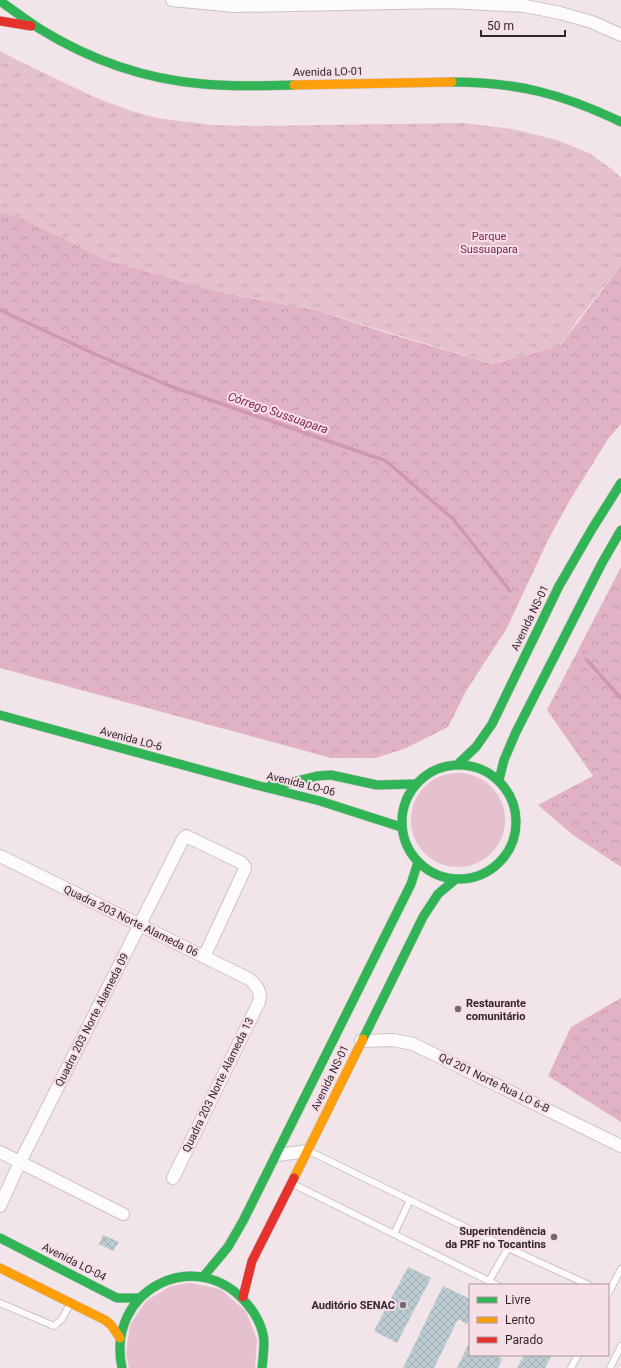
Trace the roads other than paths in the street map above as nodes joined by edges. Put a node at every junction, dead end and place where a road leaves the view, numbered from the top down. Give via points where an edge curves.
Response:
1 (172, 0) edge
2 (0, 1) edge
3 (0, 21) edge
4 (39, 28) junction
5 (621, 35) edge
6 (621, 122) edge
7 (621, 483) edge
8 (621, 530) edge
9 (0, 715) edge
10 (459, 763) junction
11 (499, 780) junction
12 (415, 784) junction
13 (256, 785) junction
14 (401, 827) junction
15 (0, 856) edge
16 (418, 862) junction
17 (456, 879) junction
18 (139, 925) junction
19 (204, 957) junction
20 (259, 990) joint
21 (361, 1041) junction
22 (621, 1146) edge
23 (308, 1151) junction
24 (0, 1152) edge
25 (277, 1154) junction
26 (20, 1162) junction
27 (173, 1178) dead end
28 (292, 1183) junction
29 (410, 1200) junction
30 (0, 1206) edge
31 (123, 1214) dead end
32 (394, 1234) junction
33 (0, 1238) edge
34 (508, 1248) junction
35 (0, 1268) edge
36 (621, 1269) edge
37 (203, 1277) junction
38 (489, 1281) junction
39 (495, 1284) edge
40 (587, 1284) edge
41 (609, 1292) edge
42 (242, 1297) junction
43 (139, 1298) junction
44 (0, 1303) edge
45 (70, 1303) junction
46 (120, 1338) junction
47 (621, 1346) edge
48 (264, 1356) junction
49 (577, 1356) edge
50 (122, 1368) edge
51 (262, 1368) edge
52 (269, 1368) edge
53 (571, 1368) edge
54 (610, 1368) edge

1 - 5 street via 234,6 448,2 525,6 592,22
2 - 4 street, Avenida LO-01
3 - 4 street, Avenida LO-01
4 - 6 street, Avenida LO-01 via 102,61 145,76 181,83 240,86 482,82 546,93
7 - 10 street, Avenida NS-01 via 558,586 492,724 476,747
8 - 11 street via 602,562 516,732
9 - 13 street, Avenida LO-6
10 - 11 street via 476,766
10 - 12 street via 430,771
11 - 17 street via 511,796 516,814 516,833 509,851 496,866 480,875
12 - 13 street, Avenida LO-06 via 377,785 331,775 284,784
12 - 14 street via 404,804
13 - 14 street, Avenida LO-06 via 320,801
14 - 16 street via 406,846
15 - 18 street, Quadra 203 Norte Alameda 06
16 - 17 street via 431,872 445,878
16 - 25 street, Avenida NS-01 via 411,884
17 - 21 street, Avenida NS-01 via 438,894 423,916
18 - 19 street, Quadra 203 Norte Alameda 06
18 - 19 street, Quadra 203 Norte Alameda 09 via 186,836 242,863 244,871
18 - 26 street, Quadra 203 Norte Alameda 09
19 - 20 street, Quadra 203 Norte Alameda 06 via 249,979
20 - 27 street, Quadra 203 Norte Alameda 13 via 258,1002
21 - 22 street, Qd 201 Norte Rua LO 6-B via 393,1040 413,1044
21 - 23 street, Avenida NS-01
23 - 25 street
23 - 28 street, Avenida NS-01
23 - 29 lane
24 - 26 street
25 - 37 street, Avenida NS-01 via 228,1247
26 - 30 street, Quadra 203 Norte Alameda 09
26 - 31 street
28 - 32 lane
28 - 42 street, Avenida NS-01 via 252,1262
29 - 32 lane
29 - 34 lane
32 - 38 lane
33 - 43 street, Avenida LO-04 via 117,1298
34 - 38 lane
34 - 40 lane
35 - 45 street
36 - 41 lane
37 - 42 street via 226,1285
37 - 43 street via 166,1280
38 - 39 lane
42 - 48 street via 259,1320 264,1340
43 - 46 street via 126,1318
44 - 45 lane via 54,1326 62,1319
45 - 46 street via 105,1320
46 - 50 street via 119,1354
47 - 54 lane
48 - 51 street
48 - 52 street
49 - 53 lane

